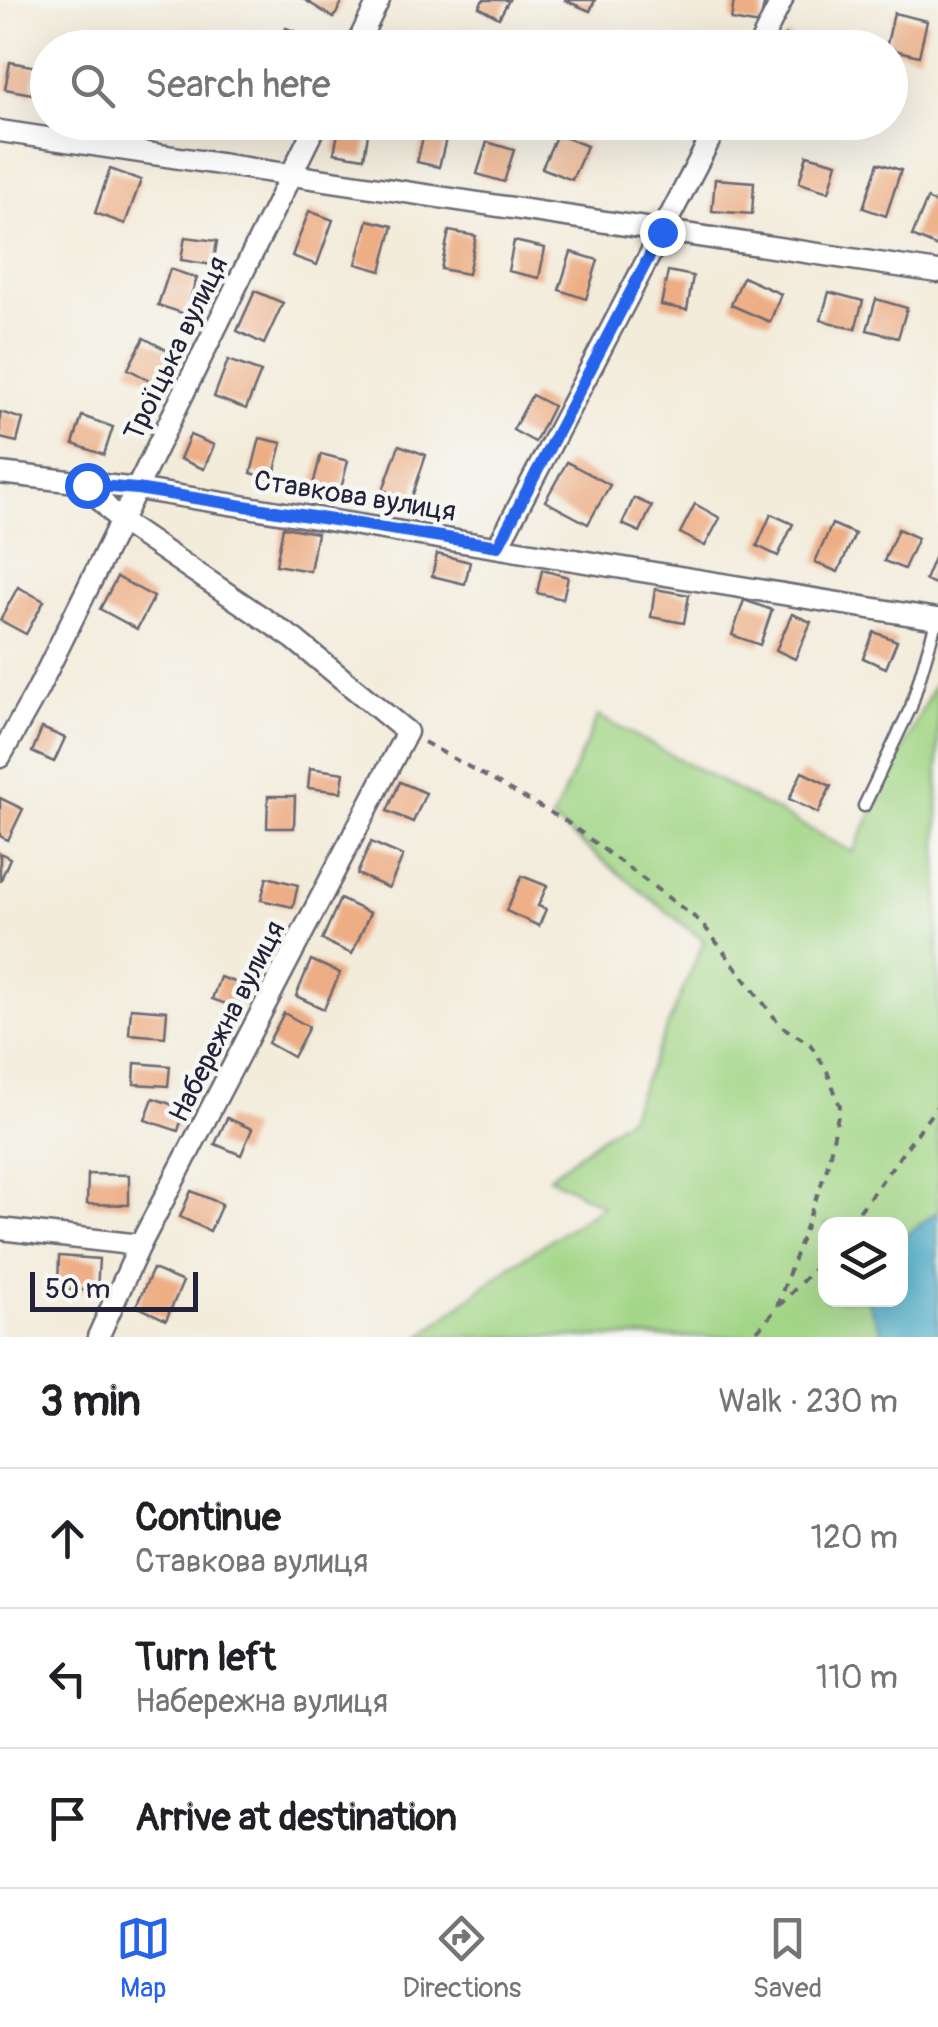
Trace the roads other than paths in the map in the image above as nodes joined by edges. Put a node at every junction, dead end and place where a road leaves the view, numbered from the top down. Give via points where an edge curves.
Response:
1 (379, 0) edge
2 (782, 0) edge
3 (364, 30) edge
4 (767, 30) edge
5 (0, 131) edge
6 (30, 135) edge
7 (61, 140) edge
8 (307, 140) edge
9 (709, 140) edge
10 (290, 174) junction
11 (662, 232) junction
12 (938, 272) edge
13 (0, 474) edge
14 (87, 485) junction
15 (137, 489) junction
16 (120, 521) junction
17 (498, 546) junction
18 (937, 620) edge
19 (0, 756) edge
20 (864, 806) dead end
21 (0, 1229) edge
22 (140, 1246) junction
23 (98, 1337) edge

1 - 3 street
2 - 4 street
5 - 6 street
7 - 10 street
8 - 10 street, Троїцька вулиця
9 - 11 street
10 - 11 street
10 - 15 street, Троїцька вулиця
11 - 12 street
11 - 17 street
13 - 14 street, Ставкова вулиця
14 - 15 street, Ставкова вулиця
14 - 16 street
15 - 16 street, Троїцька вулиця
15 - 17 street, Ставкова вулиця
16 - 19 street, Троїцька вулиця
16 - 22 street, Набережна вулиця via 294,639 407,732
17 - 18 street, Ставкова вулиця
18 - 20 lane via 911,706
21 - 22 street
22 - 23 street, Набережна вулиця

